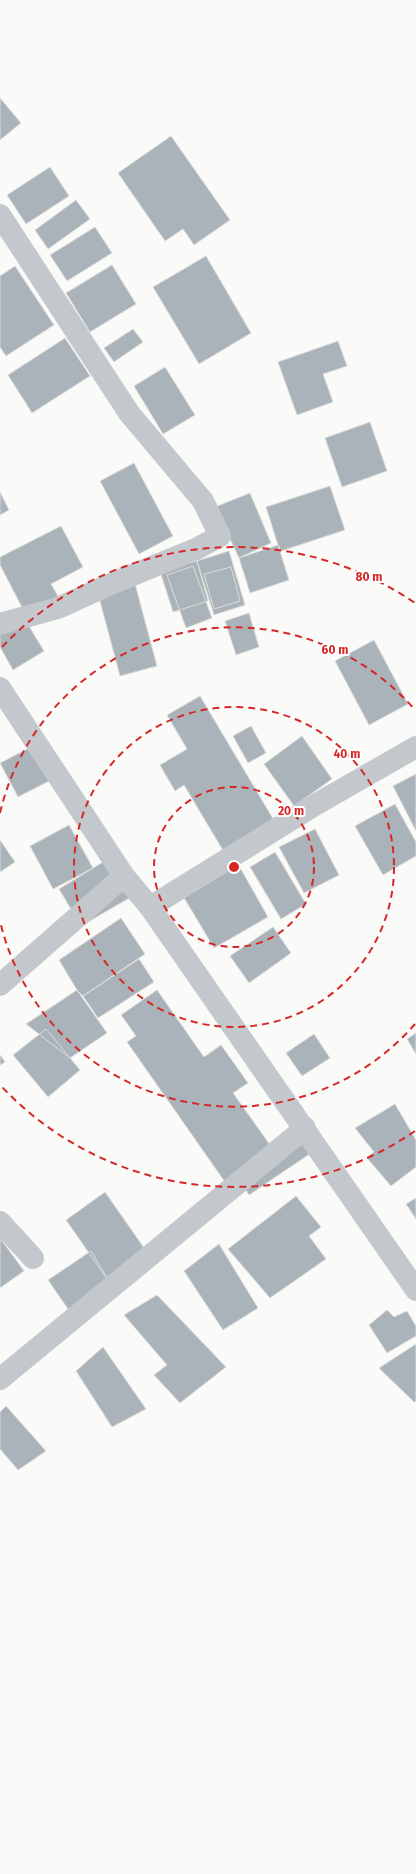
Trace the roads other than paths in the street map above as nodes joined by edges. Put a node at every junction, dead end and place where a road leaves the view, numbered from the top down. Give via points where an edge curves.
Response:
1 (0, 215) edge
2 (0, 624) edge
3 (0, 688) edge
4 (416, 747) edge
5 (124, 876) junction
6 (150, 907) junction
7 (0, 985) edge
8 (305, 1128) junction
9 (0, 1222) edge
10 (33, 1258) dead end
11 (416, 1290) edge
12 (0, 1379) edge

1 - 2 street via 129,413 203,501 220,536 196,549 58,608
3 - 5 street
4 - 6 street via 315,805
5 - 6 street
5 - 7 street
6 - 8 street
8 - 11 street
8 - 12 street
9 - 10 street

